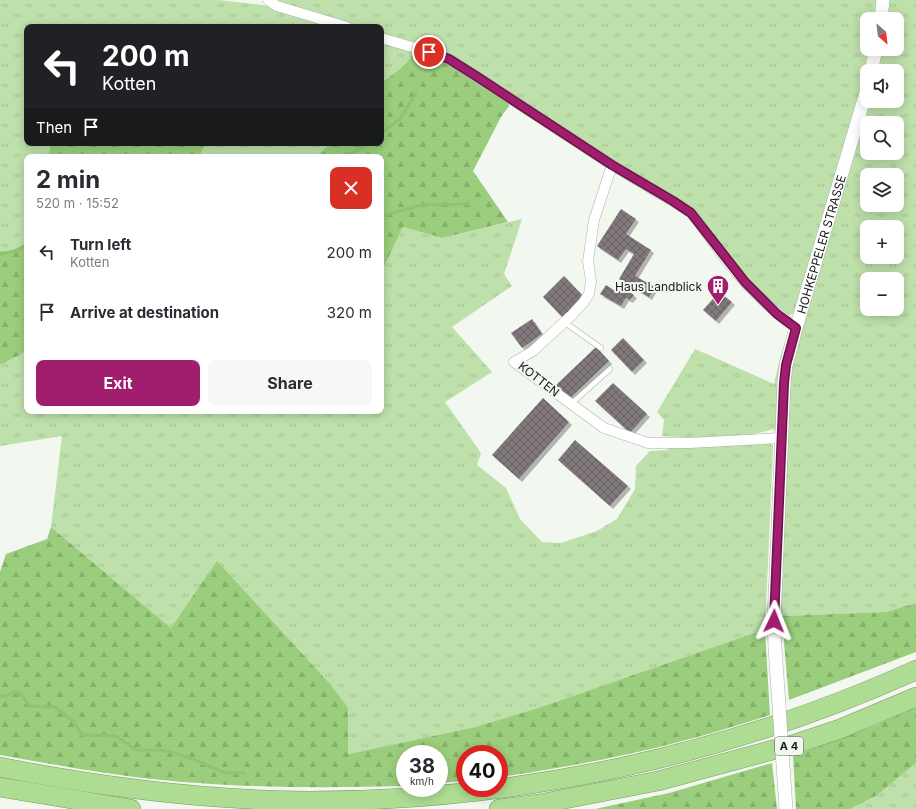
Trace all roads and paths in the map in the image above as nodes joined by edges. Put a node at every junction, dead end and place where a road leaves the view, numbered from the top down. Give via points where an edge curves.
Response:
1 (268, 0) edge
2 (883, 0) edge
3 (882, 12) edge
4 (337, 24) edge
5 (384, 39) edge
6 (861, 108) edge
7 (612, 165) junction
8 (564, 322) junction
9 (796, 328) junction
10 (601, 348) dead end
11 (610, 369) dead end
12 (571, 404) junction
13 (781, 438) junction
14 (916, 670) edge
15 (916, 697) edge
16 (0, 767) edge
17 (0, 786) edge
18 (131, 809) edge
19 (499, 809) edge
20 (786, 809) edge

1 - 4 street via 276,6
2 - 3 street
5 - 7 street via 449,59
6 - 9 street, HOHKEPPELER STRASSE
7 - 8 street, KOTTEN via 594,220 588,261 591,281 589,294
7 - 9 street via 691,213 745,282 777,314
8 - 10 lane
8 - 12 street, KOTTEN via 533,351 514,362
9 - 13 street, HOHKEPPELER STRASSE via 786,365
11 - 12 lane
12 - 13 street, KOTTEN via 604,428 648,443
13 - 20 street, HOHKEPPELER STRASSE, bridge via 774,621
14 - 16 highway, A 4 via 810,713 690,751 561,779 480,790 363,800 252,799 112,786
15 - 19 highway, A 4 via 795,744 672,777 539,804
17 - 18 highway

